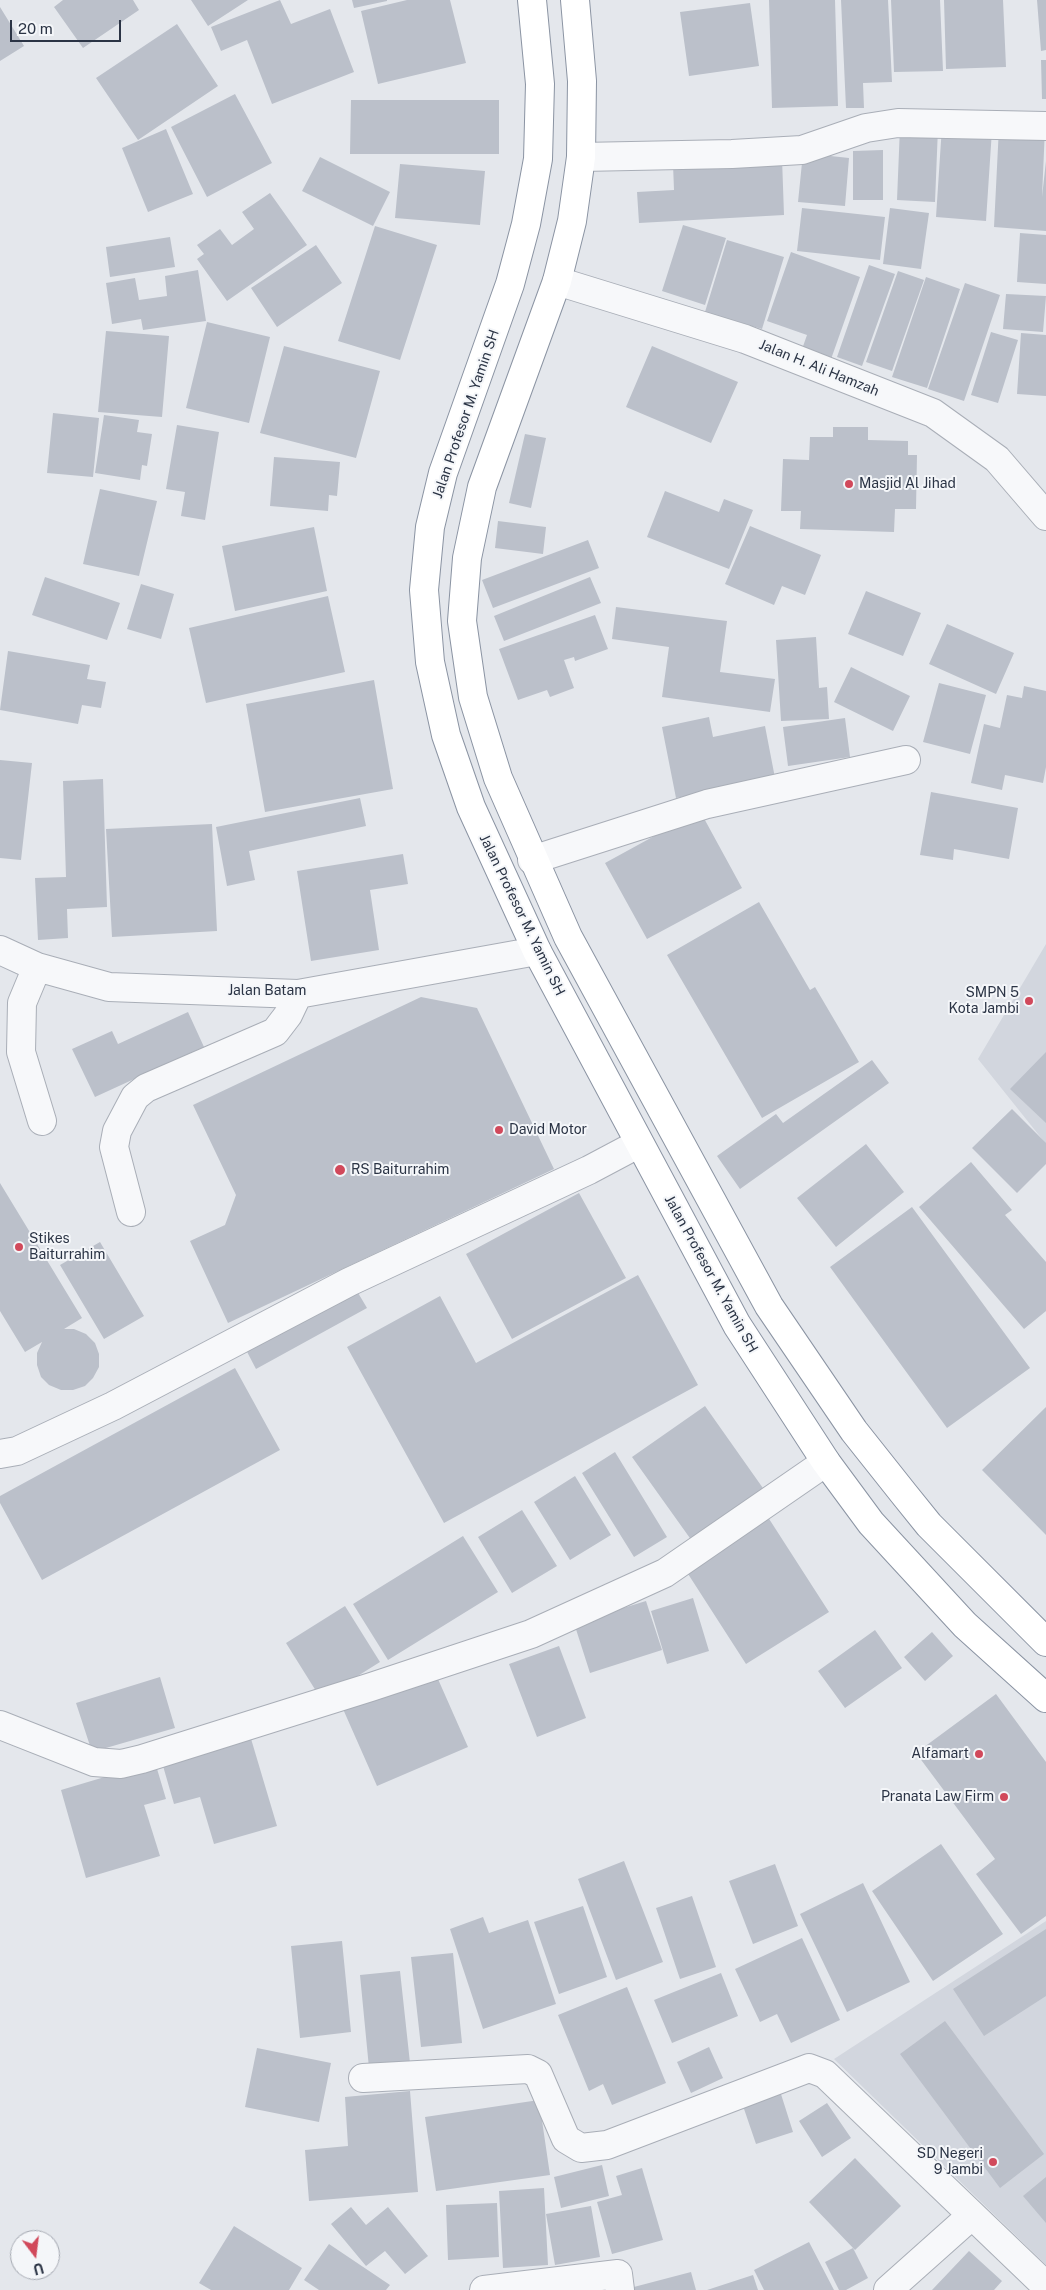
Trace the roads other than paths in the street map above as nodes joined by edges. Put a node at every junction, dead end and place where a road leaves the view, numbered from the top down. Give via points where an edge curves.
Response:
1 (532, 0) edge
2 (575, 0) edge
3 (1046, 126) edge
4 (581, 157) junction
5 (557, 281) junction
6 (1046, 516) edge
7 (906, 760) dead end
8 (532, 860) junction
9 (0, 950) edge
10 (537, 951) junction
11 (37, 967) junction
12 (298, 994) junction
13 (42, 1121) dead end
14 (638, 1144) junction
15 (131, 1212) dead end
16 (0, 1454) edge
17 (826, 1462) junction
18 (904, 1494) junction
19 (872, 1523) junction
20 (1046, 1642) edge
21 (1046, 1698) edge
22 (0, 1725) edge
23 (363, 2078) dead end
24 (971, 2216) junction
25 (1046, 2286) edge
26 (484, 2290) edge
27 (620, 2290) edge
28 (888, 2290) edge

1 - 10 highway, Jalan Profesor M. Yamin SH via 539,94 538,159 528,215 510,284 443,473 430,527 424,590 430,662 446,735 471,807
2 - 4 highway via 582,81
3 - 4 street via 898,124 866,128 802,150
4 - 5 highway via 572,221
5 - 6 street, Jalan H. Ali Hamzah via 746,339 933,412 997,459
5 - 8 highway via 482,487 467,558 462,621 473,697 498,778
7 - 8 street via 708,804
8 - 18 highway via 568,937 769,1306 854,1431
9 - 11 street, Jalan Batam
10 - 12 street, Jalan Batam
10 - 14 highway, Jalan Profesor M. Yamin SH
11 - 12 street, Jalan Batam via 109,987
11 - 13 street via 22,1003 21,1052
12 - 15 street via 276,1032 146,1088 135,1097 117,1131 114,1147
14 - 16 street via 349,1282 113,1406 16,1451
14 - 17 highway, Jalan Profesor M. Yamin SH via 737,1325
17 - 19 highway, Jalan Profesor M. Yamin SH
17 - 22 street via 665,1573 531,1634 362,1690 121,1764 94,1762
18 - 19 highway
18 - 20 highway via 943,1539
19 - 21 highway, Jalan Profesor M. Yamin SH via 965,1625
23 - 24 street via 528,2069 538,2074 566,2139 582,2148 608,2145 809,2068 825,2074
24 - 25 street
24 - 28 street
26 - 27 street via 618,2274

